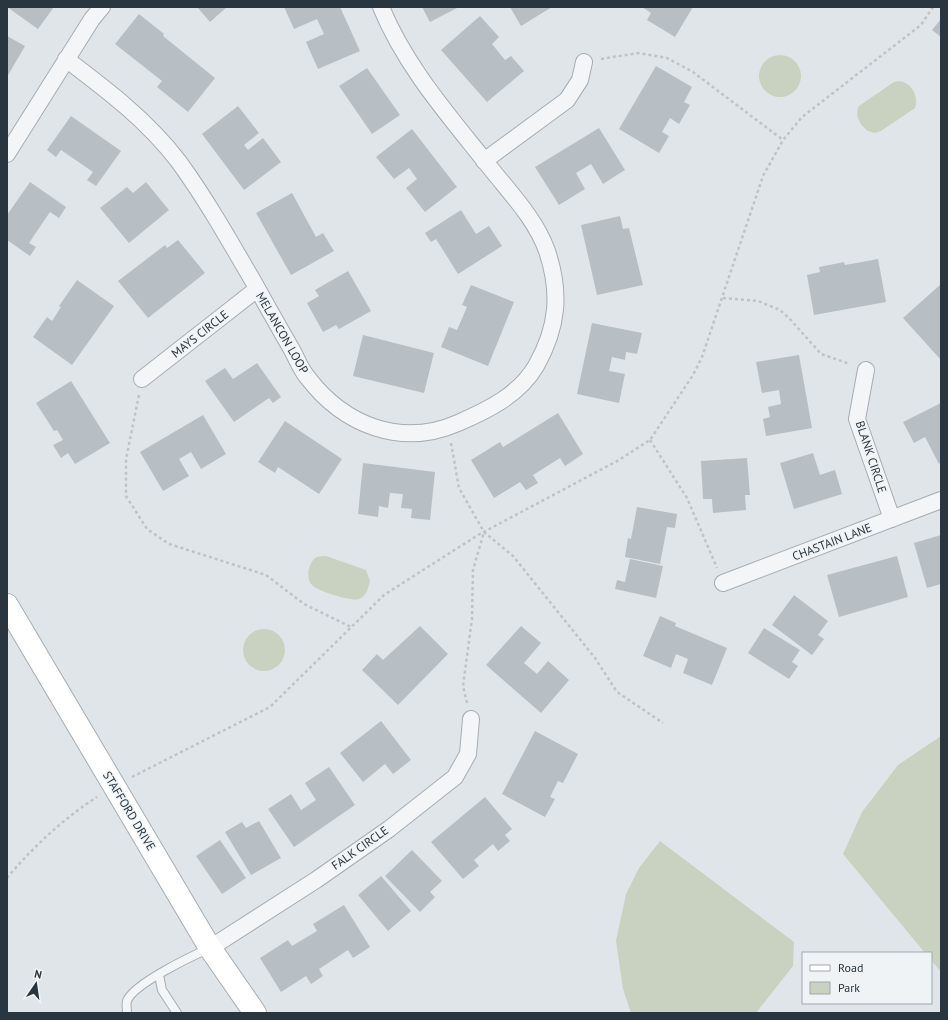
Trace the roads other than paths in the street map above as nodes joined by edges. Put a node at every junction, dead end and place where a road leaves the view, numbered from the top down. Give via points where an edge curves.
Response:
1 (102, 7) edge
2 (381, 7) edge
3 (66, 59) junction
4 (584, 62) road end
5 (7, 154) edge
6 (484, 161) junction
7 (257, 289) junction
8 (866, 370) road end
9 (142, 379) road end
10 (941, 500) edge
11 (892, 519) junction
12 (723, 583) road end
13 (7, 605) edge
14 (471, 719) road end
15 (210, 948) junction
16 (159, 975) junction
17 (127, 1013) edge
18 (177, 1013) edge
19 (255, 1013) edge

1 - 3 street
2 - 6 street, MELANCON LOOP via 426,88
3 - 5 street
3 - 7 street, MELANCON LOOP via 122,101 177,160 204,199
4 - 6 street via 580,80 567,100
6 - 7 street, MELANCON LOOP via 530,218 546,248 556,280 555,315 547,347 530,376 508,397 482,412 450,427 426,433 398,433 368,426 337,409 307,378
7 - 9 street, MAYS CIRCLE
8 - 11 street, BLANK CIRCLE via 857,419
10 - 11 street, CHASTAIN LANE
11 - 12 street, CHASTAIN LANE
13 - 15 street, STAFFORD DRIVE
14 - 15 street, FALK CIRCLE via 468,754 455,778 316,880
15 - 16 lane via 186,958
15 - 19 street, STAFFORD DRIVE
16 - 17 lane via 135,990 126,1001
16 - 18 lane via 162,990

